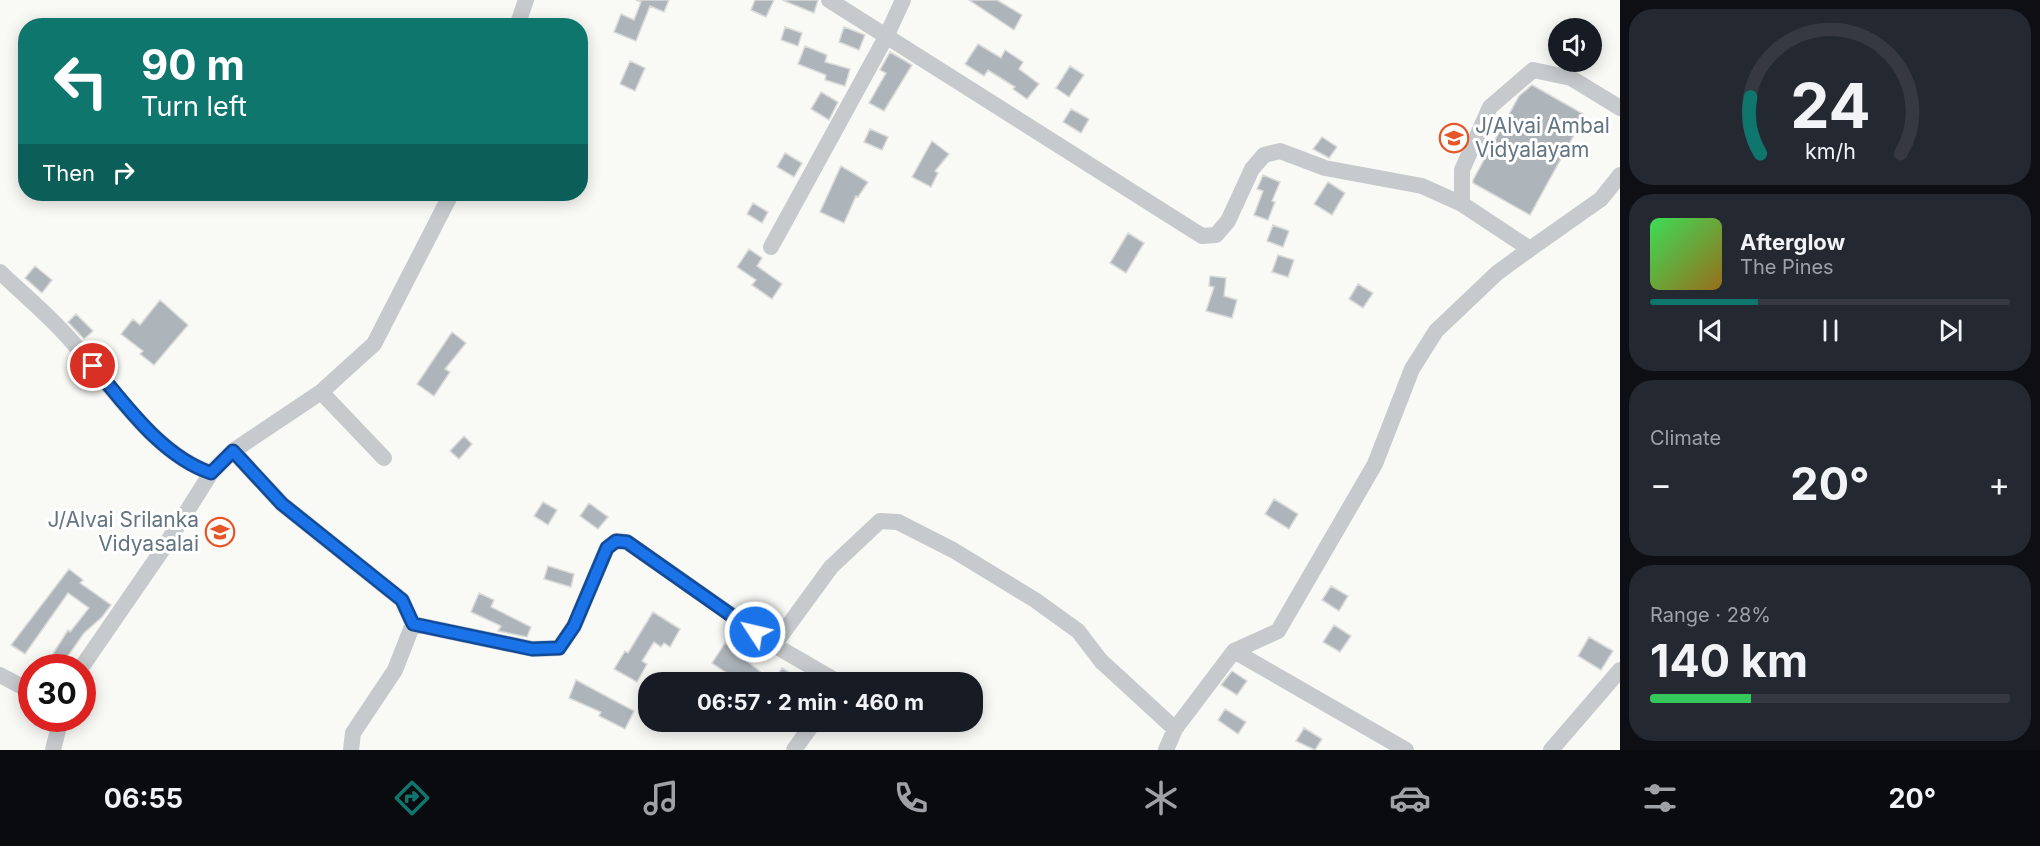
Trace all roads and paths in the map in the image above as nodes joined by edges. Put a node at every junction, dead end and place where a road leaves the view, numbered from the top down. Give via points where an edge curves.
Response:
1 (526, 0) edge
2 (829, 0) edge
3 (903, 0) edge
4 (520, 18) edge
5 (886, 37) junction
6 (1620, 108) edge
7 (1620, 175) edge
8 (447, 201) edge
9 (1462, 204) junction
10 (771, 247) dead end
11 (1530, 249) junction
12 (0, 272) edge
13 (321, 392) junction
14 (233, 451) junction
15 (384, 459) dead end
16 (211, 473) junction
17 (413, 624) junction
18 (774, 645) junction
19 (1234, 651) junction
20 (91, 654) edge
21 (1620, 670) edge
22 (821, 672) edge
23 (0, 675) edge
24 (18, 685) edge
25 (1175, 729) junction
26 (58, 732) edge
27 (807, 732) edge
28 (53, 750) edge
29 (351, 750) edge
30 (794, 750) edge
31 (1166, 750) edge
32 (1406, 750) edge
33 (1551, 750) edge

1 - 4 street
2 - 5 street
3 - 5 street
5 - 9 street via 1203,236 1216,235 1228,220 1252,169 1264,155 1280,151 1325,168 1422,186
5 - 10 street
6 - 9 street via 1571,78 1533,70 1490,107 1462,170
7 - 11 street via 1601,199
8 - 13 street via 374,344
9 - 11 street
11 - 19 street via 1497,273 1436,331 1412,369 1375,464 1278,631
12 - 16 street via 66,334 147,429 193,467
13 - 14 street
13 - 15 street
14 - 16 street
14 - 17 street via 282,504 402,600
16 - 20 street
17 - 18 street via 532,649 559,648 574,626 607,548 616,541 627,542
17 - 29 street via 395,670 353,733
18 - 22 street
18 - 25 street via 831,567 880,521 898,522 953,550 1078,631 1101,662
19 - 25 street
19 - 32 street
21 - 33 street
23 - 24 street
25 - 31 street
26 - 28 street
27 - 30 street

